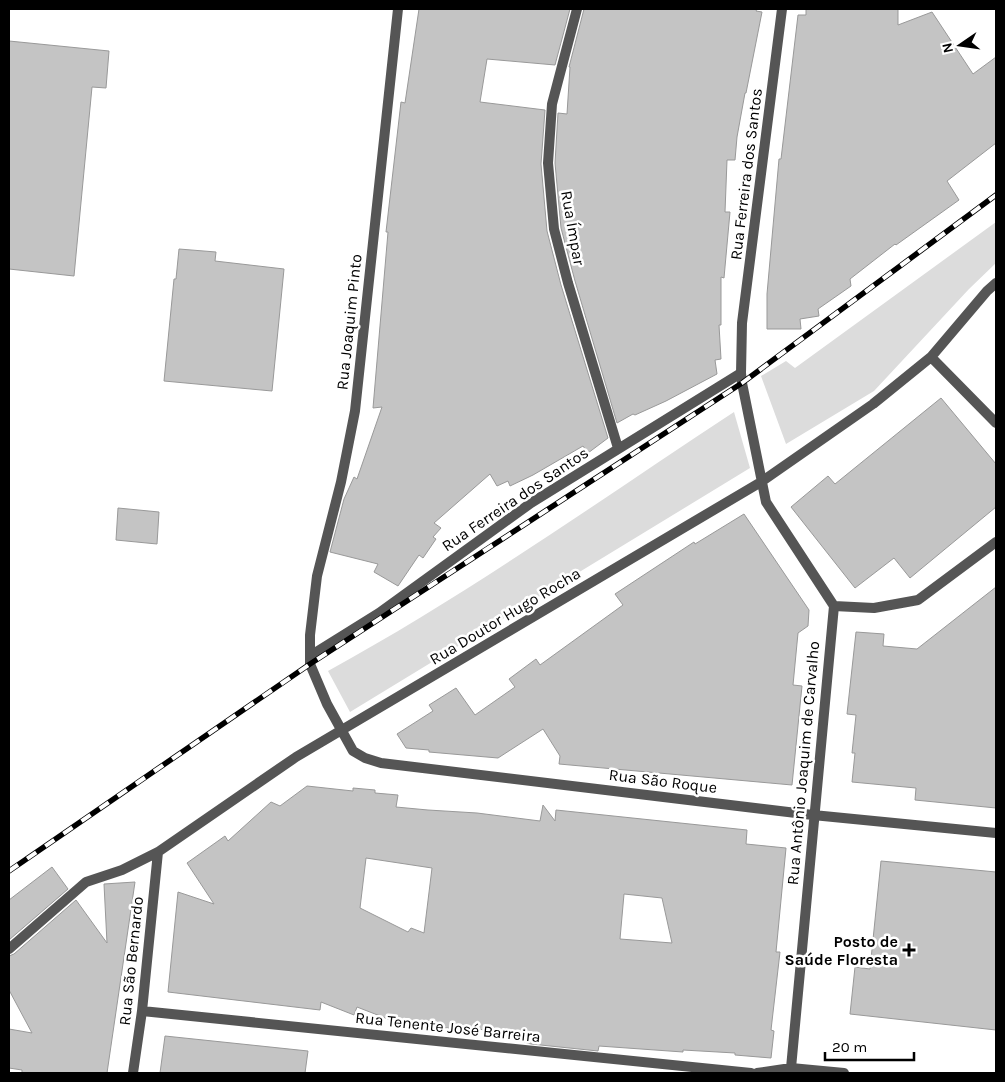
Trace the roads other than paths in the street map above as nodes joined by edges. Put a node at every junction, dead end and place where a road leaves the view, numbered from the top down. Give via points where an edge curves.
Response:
1 (398, 9) edge
2 (577, 9) edge
3 (782, 9) edge
4 (996, 283) edge
5 (931, 357) junction
6 (741, 373) junction
7 (996, 423) edge
8 (618, 448) junction
9 (761, 482) junction
10 (996, 542) edge
11 (834, 606) junction
12 (310, 656) junction
13 (342, 730) junction
14 (813, 815) junction
15 (996, 833) edge
16 (158, 852) junction
17 (9, 948) edge
18 (142, 1011) junction
19 (790, 1068) junction
20 (133, 1073) edge
21 (751, 1073) edge
22 (757, 1073) edge
23 (844, 1073) edge

1 - 12 street, Rua Joaquim Pinto via 355,411 341,482 316,576
2 - 8 street, Rua Ímpar via 552,104 548,172 554,229
3 - 6 street, Rua Ferreira dos Santos via 742,323
4 - 5 street, Rua Doutor Hugo Rocha
5 - 7 street
5 - 9 street, Rua Doutor Hugo Rocha via 873,404
6 - 8 street, Rua Ferreira dos Santos
6 - 9 street, Rua Ferreira dos Santos
8 - 12 street, Rua Ferreira dos Santos via 531,503 379,613
9 - 11 street via 766,502
9 - 13 street, Rua Doutor Hugo Rocha
10 - 11 street via 918,600 874,608
11 - 14 street, Rua Antônio Joaquim de Carvalho
12 - 13 street via 310,664 326,704
13 - 14 street, Rua São Roque via 353,751 381,762
13 - 16 street, Rua Doutor Hugo Rocha
14 - 15 street, Rua São Roque
14 - 19 street, Rua Antônio Joaquim de Carvalho
16 - 17 street, Rua Doutor Hugo Rocha via 122,870 86,882
16 - 18 street, Rua São Bernardo
18 - 20 street, Rua São Bernardo
18 - 21 street, Rua Tenente José Barreira
19 - 22 street
19 - 23 street

